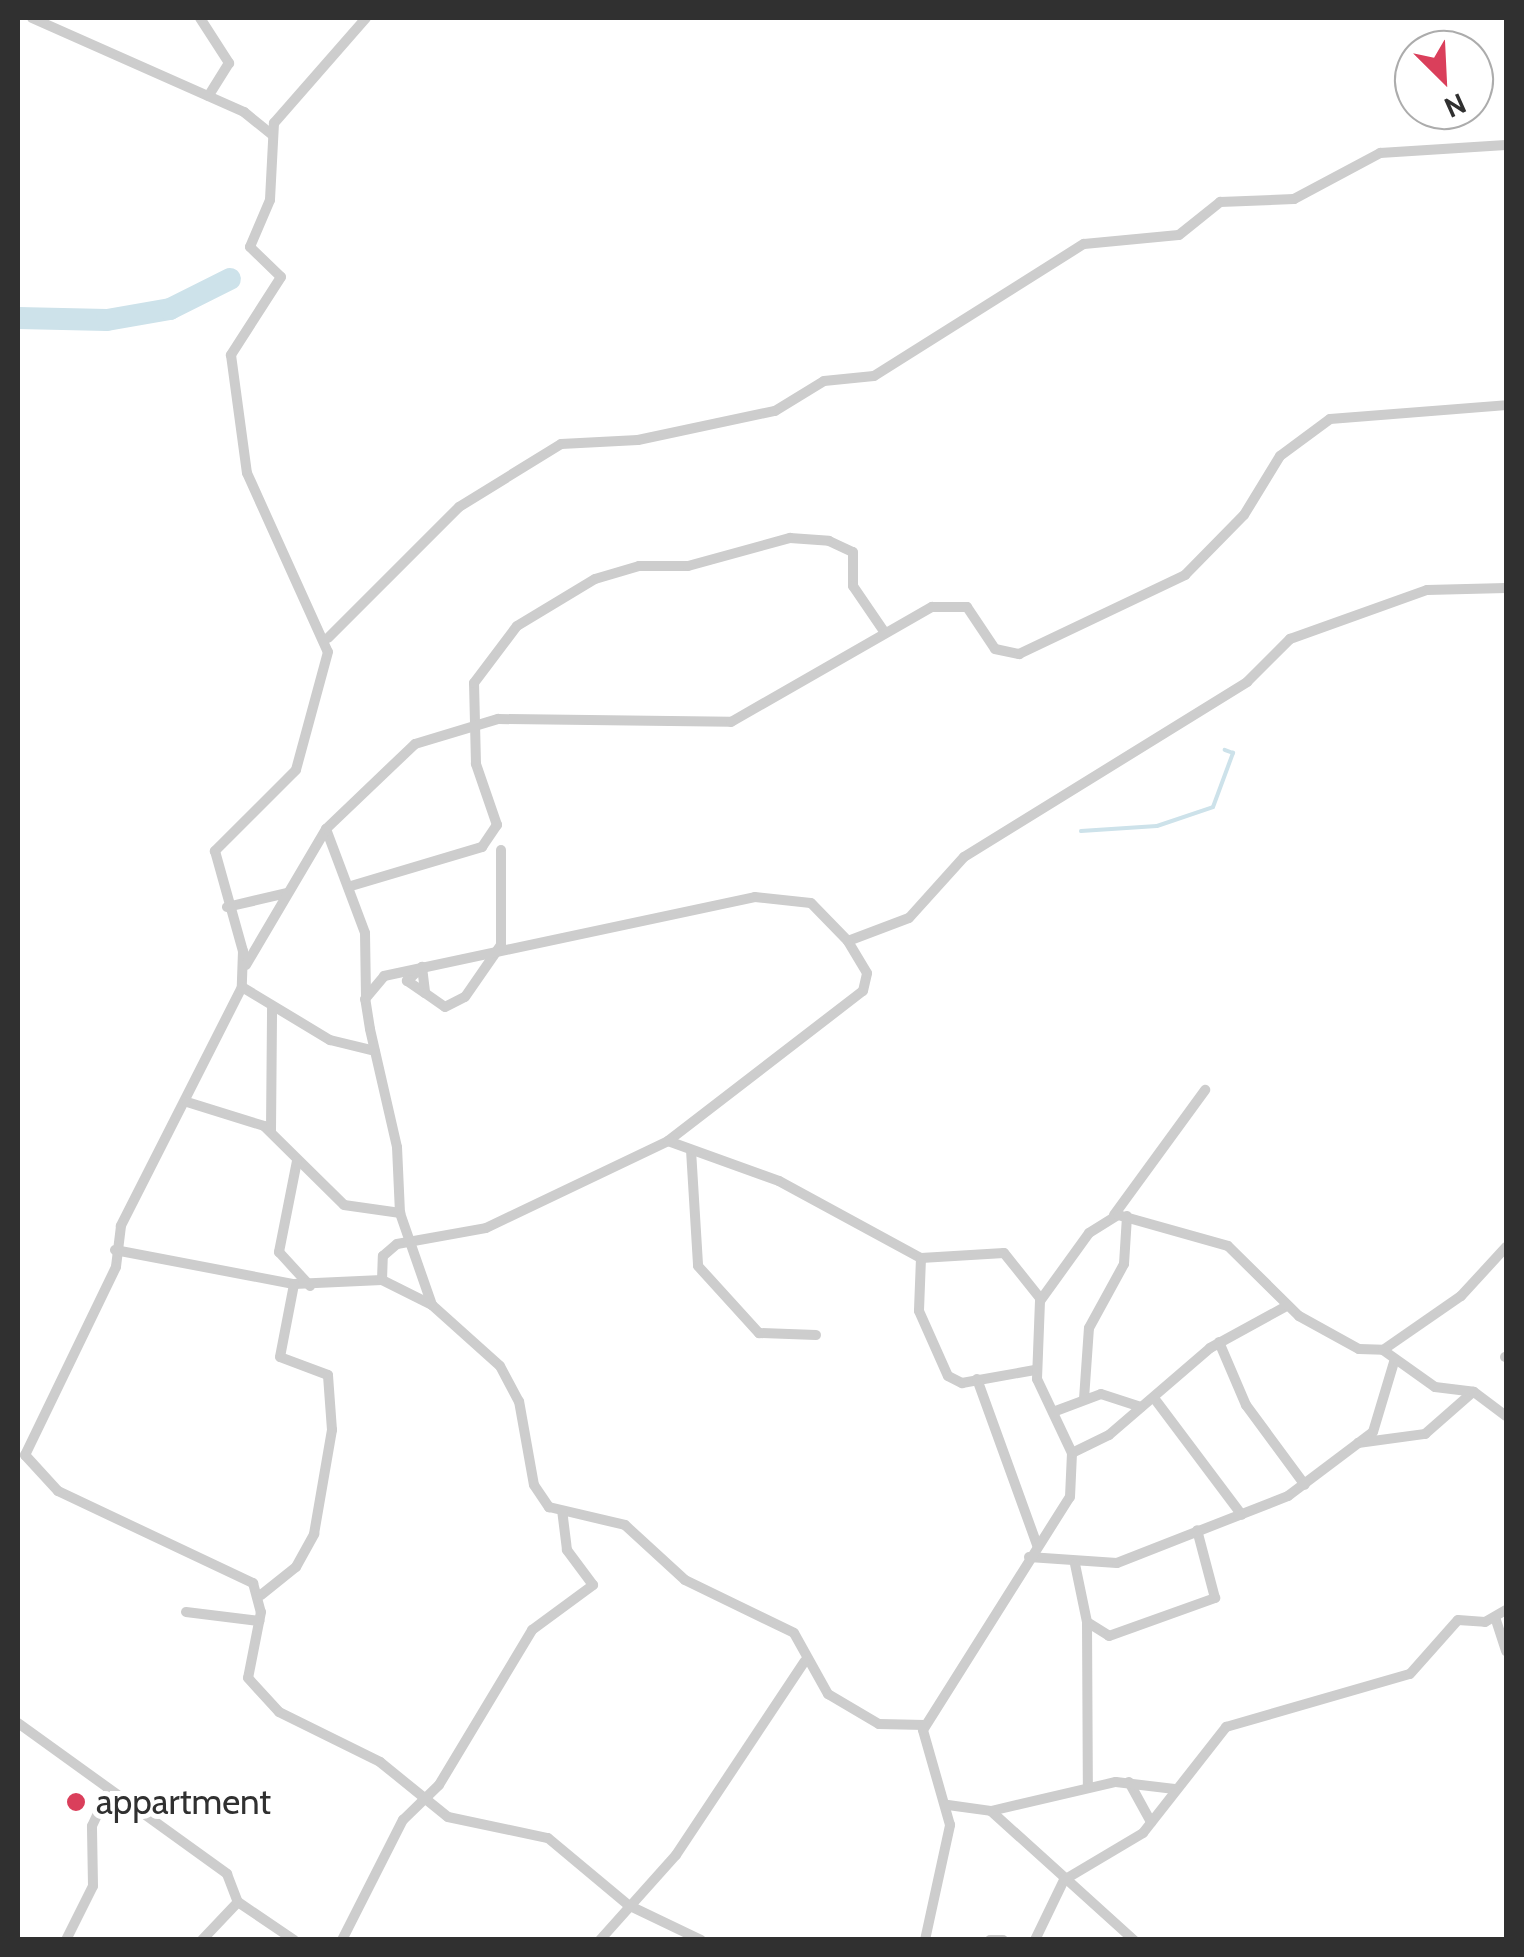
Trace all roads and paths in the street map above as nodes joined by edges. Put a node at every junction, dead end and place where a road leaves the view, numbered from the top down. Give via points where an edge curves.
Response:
1 (32, 18) edge
2 (200, 18) edge
3 (366, 18) edge
4 (208, 96) junction
5 (272, 135) junction
6 (1506, 144) edge
7 (1506, 406) edge
8 (1506, 588) edge
9 (883, 630) junction
10 (328, 638) junction
11 (472, 723) junction
12 (326, 829) junction
13 (501, 850) dead end
14 (351, 886) junction
15 (288, 893) junction
16 (226, 907) junction
17 (848, 941) junction
18 (500, 945) junction
19 (246, 966) junction
20 (242, 987) junction
21 (425, 993) dead end
22 (365, 999) junction
23 (272, 1007) junction
24 (375, 1051) junction
25 (1204, 1090) dead end
26 (186, 1102) junction
27 (270, 1130) junction
28 (668, 1141) junction
29 (692, 1150) junction
30 (296, 1161) junction
31 (400, 1214) junction
32 (1114, 1215) junction
33 (1127, 1216) junction
34 (410, 1240) junction
35 (1506, 1246) edge
36 (115, 1250) junction
37 (921, 1258) junction
38 (382, 1280) junction
39 (294, 1284) junction
40 (310, 1286) junction
41 (1040, 1298) junction
42 (432, 1304) junction
43 (1285, 1307) junction
44 (816, 1335) dead end
45 (1220, 1342) junction
46 (1382, 1350) junction
47 (1394, 1362) junction
48 (1035, 1370) junction
49 (977, 1379) junction
50 (1474, 1392) junction
51 (1154, 1398) junction
52 (1084, 1399) junction
53 (1142, 1407) junction
54 (1505, 1411) edge
55 (1053, 1412) junction
56 (1358, 1443) junction
57 (1072, 1454) junction
58 (1305, 1485) junction
59 (562, 1512) junction
60 (1242, 1516) junction
61 (1197, 1530) junction
62 (1037, 1545) junction
63 (1028, 1557) junction
64 (1075, 1564) junction
65 (261, 1595) junction
66 (1506, 1610) edge
67 (186, 1612) dead end
68 (1495, 1617) junction
69 (258, 1621) junction
70 (1086, 1622) junction
71 (1101, 1634) junction
72 (1084, 1640) junction
73 (1506, 1651) edge
74 (804, 1662) junction
75 (18, 1723) edge
76 (925, 1725) junction
77 (1129, 1782) junction
78 (1088, 1788) junction
79 (1175, 1790) junction
80 (108, 1792) junction
81 (426, 1803) junction
82 (948, 1805) junction
83 (991, 1811) junction
84 (1151, 1822) junction
85 (1064, 1880) junction
86 (238, 1902) junction
87 (628, 1905) junction
88 (66, 1940) edge
89 (202, 1940) edge
90 (294, 1940) edge
91 (342, 1940) edge
92 (600, 1940) edge
93 (701, 1940) edge
94 (925, 1940) edge
95 (990, 1940) edge
96 (1003, 1940) edge
97 (1034, 1940) edge
98 (1134, 1940) edge

1 - 4 street
2 - 4 street via 229,63
3 - 5 street via 283,109
4 - 5 street
5 - 10 street via 270,200 250,247 281,276 232,348 231,380 247,472
6 - 10 street via 1380,153 1294,199 1216,204 1179,235 1088,243 874,376 824,381 775,410 638,440 561,444 458,507
7 - 9 street via 1330,419 1280,456 1244,516 1184,575 1019,654 995,648 967,606 932,606
8 - 17 street via 1427,590 1297,634 1247,682 964,856 909,918
9 - 11 street via 731,722
9 - 11 street via 854,586 853,552 836,543 796,537 688,566 640,566 595,579 508,634 474,683
10 - 16 street via 296,770 215,851
11 - 12 street via 403,753
11 - 14 street via 496,825 482,847
12 - 14 street
12 - 15 street
13 - 18 street
14 - 22 street via 368,949
15 - 16 street
15 - 19 street
16 - 19 street
17 - 18 street via 811,903 768,896
17 - 28 street via 867,973 863,991
18 - 21 street via 466,997 445,1007
18 - 22 street via 394,971
19 - 20 street
20 - 23 street
20 - 26 street
22 - 24 street
23 - 24 street via 330,1040
23 - 27 street
24 - 31 street
25 - 32 street
26 - 27 street
26 - 36 street
27 - 30 street
28 - 29 street
28 - 34 street via 490,1227
29 - 37 street via 779,1181
29 - 44 street via 698,1266 759,1333
30 - 31 street via 344,1205
30 - 40 street via 279,1252
31 - 34 street
32 - 33 street
32 - 41 street
33 - 43 street via 1228,1246
33 - 52 street via 1124,1264 1089,1328
34 - 38 street via 384,1254
34 - 42 street
35 - 46 street via 1461,1296
36 - 39 street
36 - 65 street via 116,1266 24,1445 26,1460 58,1491 230,1564
37 - 41 street via 1004,1253
37 - 49 street via 917,1299 929,1339 948,1376
38 - 40 street
38 - 42 street
39 - 40 street
39 - 65 street via 280,1358 328,1376 332,1430 314,1534 296,1567
41 - 48 street
42 - 59 street via 500,1366 519,1401 534,1485
43 - 45 street
43 - 46 street via 1359,1349
45 - 51 street
45 - 58 street via 1246,1405
46 - 47 street
47 - 50 street via 1436,1387
47 - 56 street via 1373,1432
48 - 49 street
48 - 55 street
49 - 62 street
50 - 54 street
50 - 56 street via 1425,1434
51 - 53 street
51 - 60 street
52 - 53 street
52 - 55 street
53 - 57 street
55 - 57 street
56 - 58 street
57 - 62 street via 1070,1497
58 - 60 street
59 - 74 street via 629,1527 682,1578 794,1633
59 - 81 street via 567,1550 593,1585 532,1630
60 - 61 street
61 - 64 street via 1117,1563
61 - 71 street via 1215,1598
62 - 63 street
63 - 64 street
63 - 76 street via 978,1654
64 - 70 street
65 - 69 street
66 - 68 street
67 - 69 street
68 - 73 street
68 - 79 street via 1458,1620 1420,1670 1386,1684 1244,1716
69 - 81 street via 248,1658 257,1696 380,1762
70 - 71 street
70 - 72 street
71 - 72 street
72 - 78 street
74 - 76 street via 828,1694 879,1724
74 - 87 street via 676,1856
75 - 80 street via 79,1759
76 - 82 street
77 - 78 street
77 - 79 street
77 - 84 street
78 - 83 street
79 - 84 street
80 - 86 street via 227,1874
80 - 88 street via 92,1826 94,1886
81 - 87 street via 483,1831 548,1838
81 - 91 street via 403,1820
82 - 83 street
82 - 94 street via 942,1885
83 - 85 street
84 - 85 street
85 - 97 street
85 - 98 street
86 - 89 street
86 - 90 street
87 - 92 street
87 - 93 street
95 - 96 street

